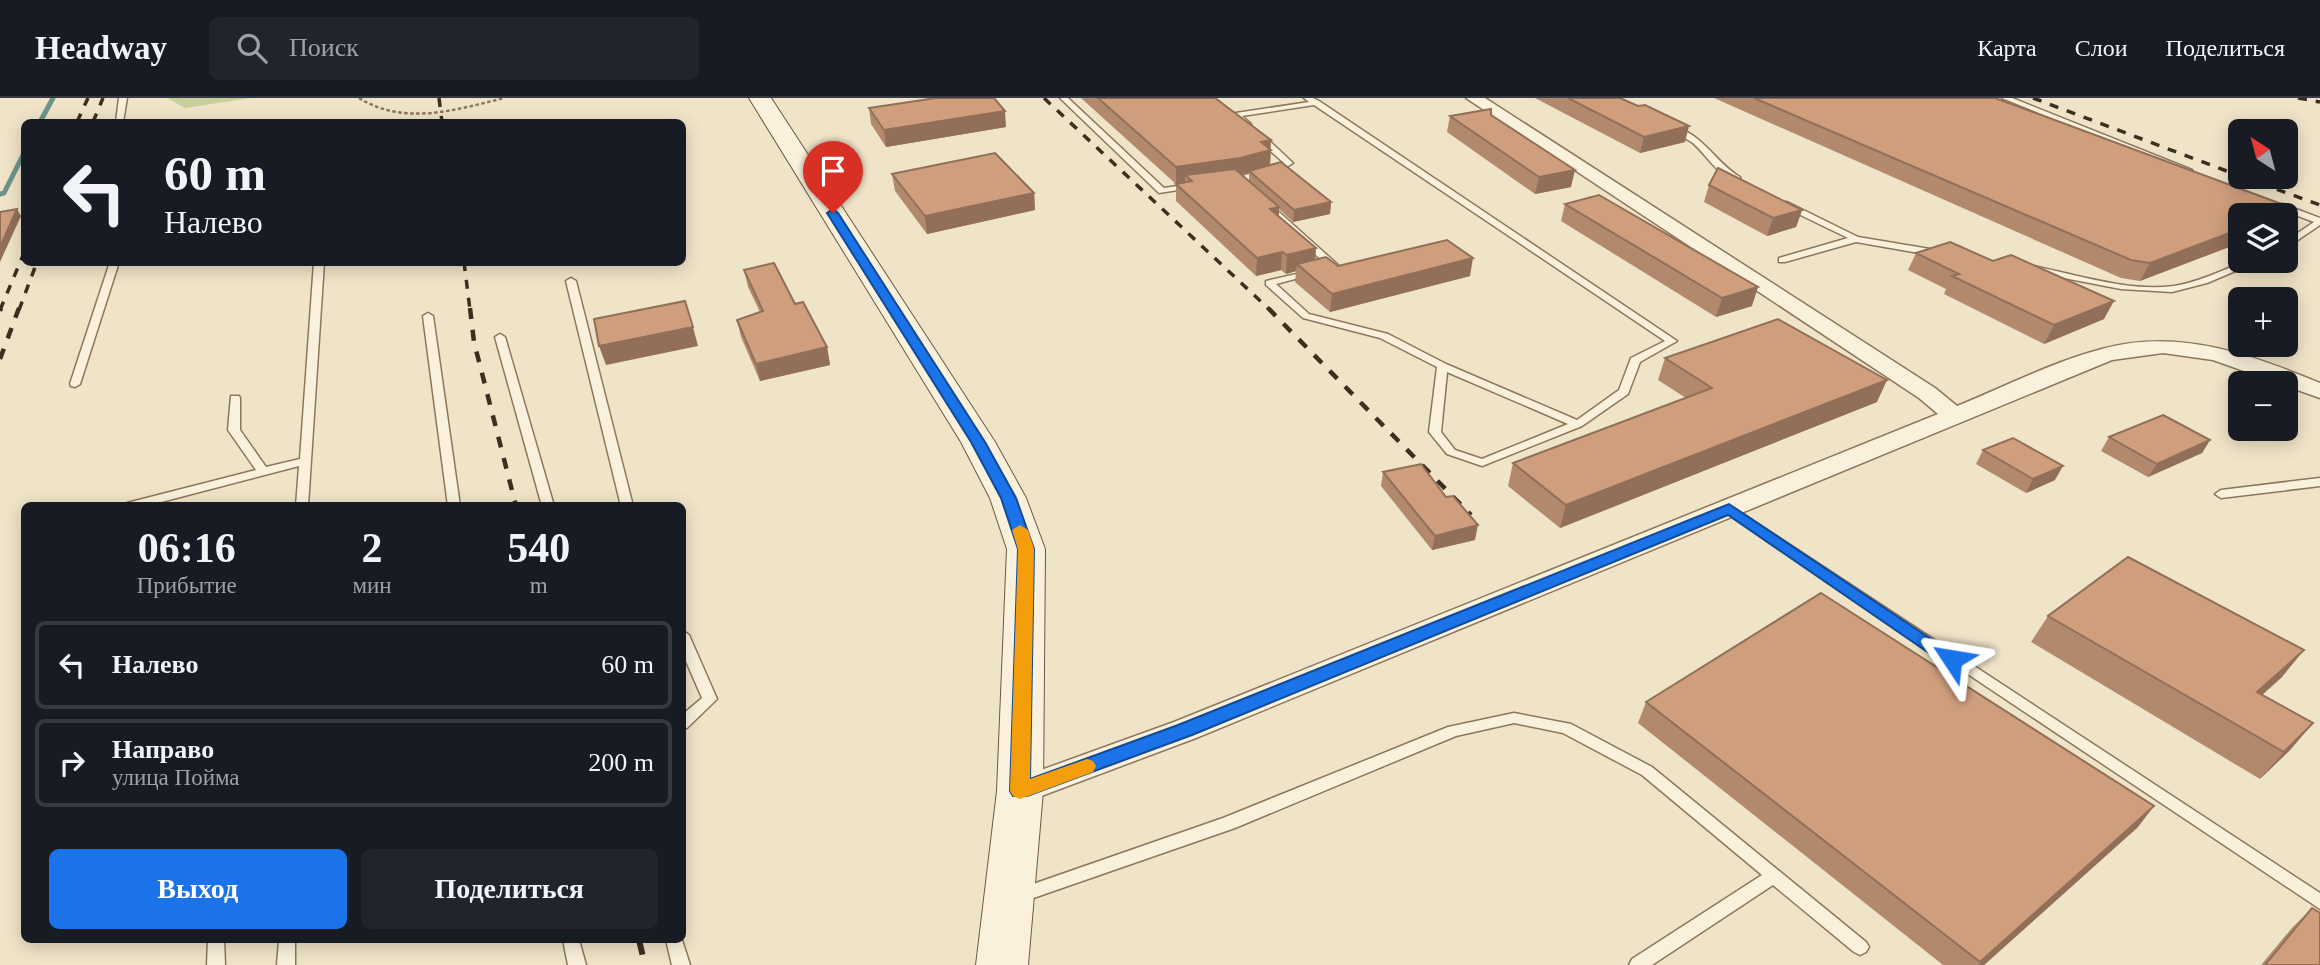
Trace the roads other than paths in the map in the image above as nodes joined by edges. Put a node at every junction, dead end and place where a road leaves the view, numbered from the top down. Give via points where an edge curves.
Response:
1 (123, 98) edge
2 (760, 98) edge
3 (1064, 98) edge
4 (1474, 98) edge
5 (2006, 98) edge
6 (1312, 101) edge
7 (120, 119) edge
8 (1656, 122) edge
9 (2198, 173) edge
10 (1237, 180) junction
11 (1225, 181) edge
12 (1200, 185) edge
13 (1751, 186) edge
14 (1247, 188) edge
15 (1257, 197) edge
16 (1774, 198) edge
17 (2298, 213) edge
18 (2298, 237) edge
19 (1856, 240) junction
20 (1951, 255) edge
21 (1782, 260) dead end
22 (114, 266) edge
23 (320, 266) edge
24 (2018, 267) edge
25 (2228, 271) edge
26 (570, 281) dead end
27 (428, 316) dead end
28 (500, 337) dead end
29 (1442, 366) junction
30 (75, 384) dead end
31 (2320, 391) edge
32 (235, 398) dead end
33 (1954, 416) junction
34 (1578, 424) junction
35 (304, 461) junction
36 (263, 471) junction
37 (2320, 482) edge
38 (2221, 494) dead end
39 (146, 502) edge
40 (302, 502) edge
41 (453, 502) edge
42 (547, 502) edge
43 (627, 502) edge
44 (1729, 509) junction
45 (686, 644) edge
46 (686, 720) edge
47 (1020, 791) junction
48 (1774, 876) junction
49 (1009, 899) junction
50 (2320, 902) edge
51 (216, 943) edge
52 (287, 943) edge
53 (572, 943) edge
54 (675, 943) edge
55 (1860, 947) dead end
56 (216, 965) edge
57 (286, 965) edge
58 (577, 965) edge
59 (681, 965) edge
60 (1002, 965) edge
61 (1638, 965) edge

1 - 7 lane
2 - 47 main road via 978,442 1008,498 1026,549
3 - 12 lane via 1162,191
4 - 33 street via 1905,378
5 - 9 lane
6 - 10 lane via 1232,112 1289,163
6 - 34 lane via 1672,341 1635,360 1624,392
8 - 13 lane via 1693,140 1728,174
10 - 11 lane
10 - 14 lane
15 - 29 lane via 1335,267 1269,283 1306,316 1384,335
16 - 19 lane
17 - 18 lane via 2320,221
19 - 20 lane
19 - 21 lane
22 - 30 lane
23 - 35 lane
24 - 25 lane via 2170,289
26 - 43 lane
27 - 41 lane
28 - 42 lane
29 - 34 lane
29 - 34 lane via 1435,432 1451,452 1482,463
31 - 33 street via 2203,349 2136,346 2105,354
32 - 36 lane via 234,430
33 - 44 street
35 - 36 lane
35 - 40 lane
36 - 39 lane
37 - 38 lane
44 - 47 street via 1185,730
44 - 50 lane
45 - 46 lane via 710,699
47 - 49 main road
48 - 49 lane via 1647,771 1566,728 1514,718 1452,731 1229,823
48 - 55 lane
48 - 61 lane
49 - 60 main road
51 - 56 lane
52 - 57 lane
53 - 58 lane
54 - 59 lane

